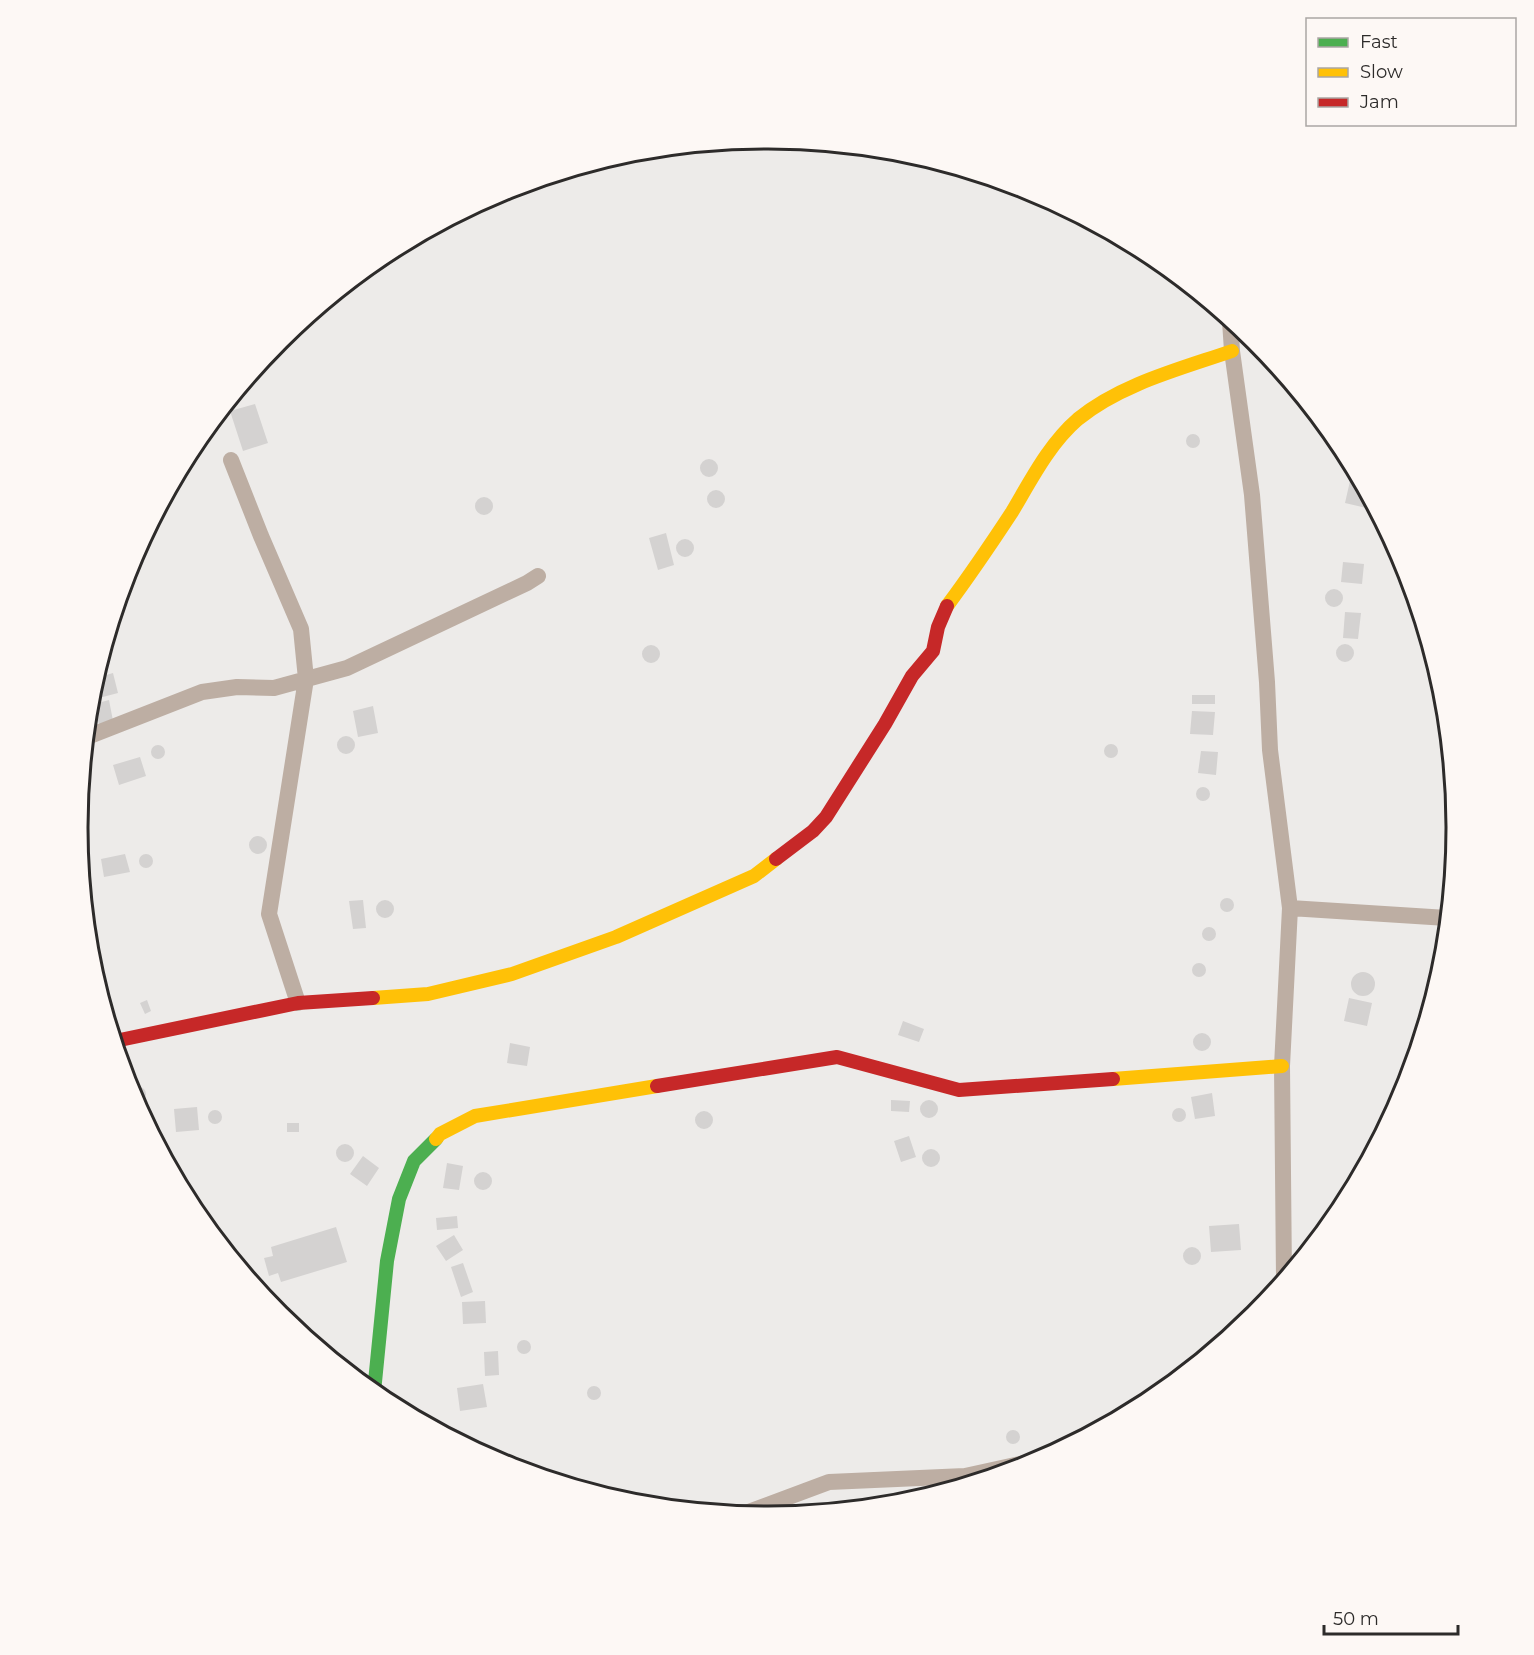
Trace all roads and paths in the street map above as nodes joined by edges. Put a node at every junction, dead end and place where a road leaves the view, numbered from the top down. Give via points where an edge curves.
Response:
1 (1233, 335) edge
2 (1232, 351) junction
3 (231, 460) dead end
4 (538, 576) dead end
5 (306, 679) junction
6 (95, 734) edge
7 (1290, 908) junction
8 (1440, 918) edge
9 (298, 1003) junction
10 (123, 1039) edge
11 (1281, 1066) junction
12 (1284, 1267) edge
13 (375, 1381) edge
14 (969, 1475) edge
15 (765, 1506) edge

1 - 2 street
2 - 7 street via 1252,495 1270,750
2 - 9 street via 1122,393 1079,419 1064,434 946,607 933,651 912,676 826,817 754,876 616,937 512,974 428,994
3 - 5 street via 301,629
4 - 5 street via 347,668
5 - 6 street via 274,688 237,687 202,692
5 - 9 street via 269,914
7 - 8 street
7 - 11 street
9 - 10 street
11 - 12 street
11 - 13 street via 959,1089 837,1057 474,1116 440,1134 414,1161 399,1200 387,1261
14 - 15 street via 829,1482

